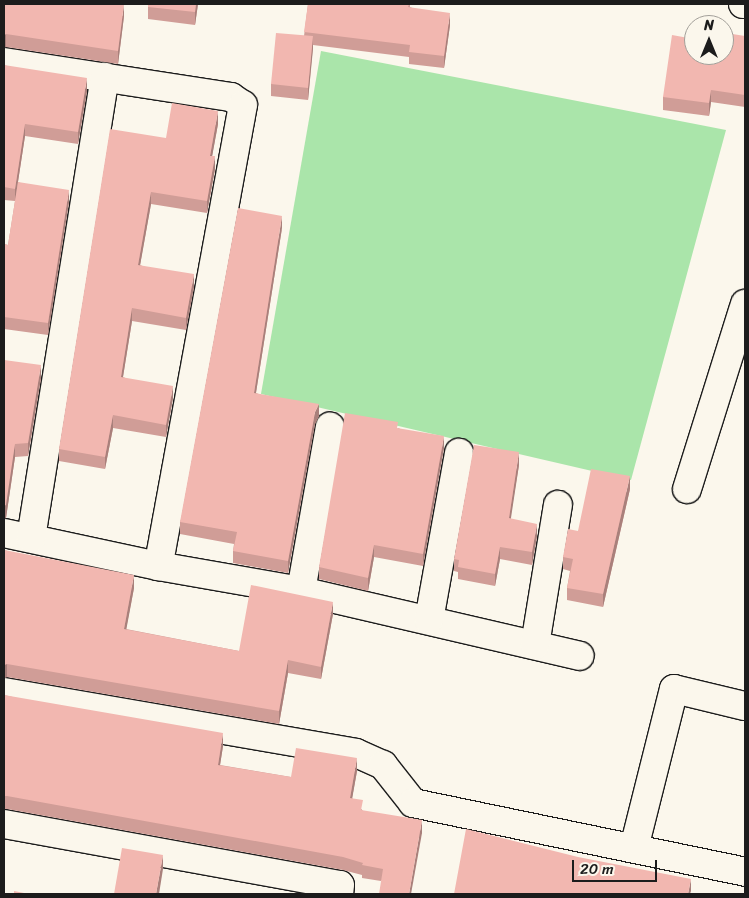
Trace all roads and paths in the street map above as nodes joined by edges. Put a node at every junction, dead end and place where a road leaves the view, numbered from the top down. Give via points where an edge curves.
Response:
1 (4, 62) edge
2 (105, 77) junction
3 (745, 304) edge
4 (330, 427) dead end
5 (459, 453) dead end
6 (687, 489) dead end
7 (558, 505) dead end
8 (4, 533) edge
9 (31, 538) junction
10 (158, 566) junction
11 (301, 591) junction
12 (429, 620) junction
13 (535, 645) junction
14 (580, 656) dead end
15 (4, 692) edge
16 (745, 706) edge
17 (4, 824) edge
18 (634, 848) junction
19 (745, 872) edge
20 (339, 894) edge

1 - 2 street
2 - 9 street
2 - 10 street via 231,97 243,105
3 - 6 street
4 - 11 street
5 - 12 street
7 - 13 street
8 - 9 street
9 - 10 street
10 - 11 street
11 - 12 street
12 - 13 street
13 - 14 street
15 - 18 street via 356,752 383,765 413,803
16 - 18 street via 674,689
17 - 20 street via 340,885
18 - 19 street

